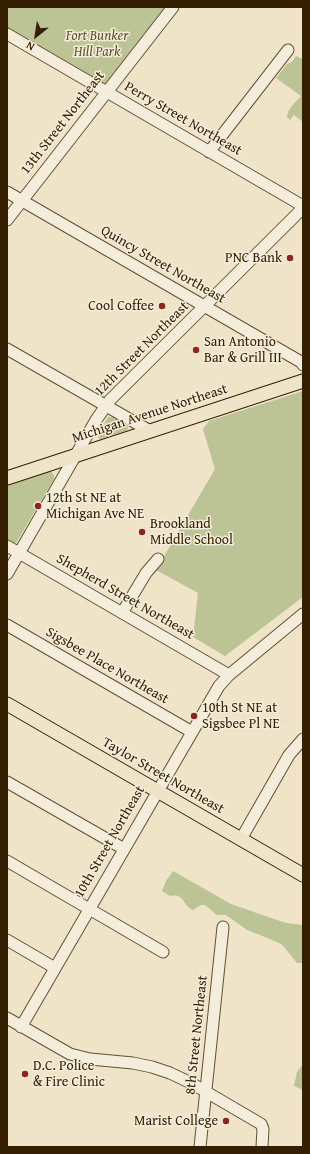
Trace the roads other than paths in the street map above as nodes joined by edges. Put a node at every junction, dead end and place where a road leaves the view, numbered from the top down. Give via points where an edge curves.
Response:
1 (172, 7) edge
2 (7, 34) edge
3 (288, 50) dead end
4 (106, 92) junction
5 (209, 152) junction
6 (7, 192) edge
7 (22, 200) junction
8 (303, 207) edge
9 (7, 220) edge
10 (205, 307) junction
11 (7, 349) edge
12 (303, 365) edge
13 (303, 381) edge
14 (106, 406) junction
15 (150, 432) junction
16 (75, 455) junction
17 (7, 478) edge
18 (7, 546) edge
19 (19, 553) junction
20 (158, 559) dead end
21 (7, 574) edge
22 (122, 613) junction
23 (301, 619) edge
24 (7, 625) edge
25 (229, 675) junction
26 (7, 704) edge
27 (192, 732) junction
28 (303, 739) edge
29 (7, 782) edge
30 (158, 791) junction
31 (241, 839) junction
32 (124, 850) junction
33 (7, 861) edge
34 (303, 875) edge
35 (89, 909) junction
36 (223, 926) dead end
37 (7, 940) edge
38 (163, 952) dead end
39 (55, 968) junction
40 (7, 1018) edge
41 (21, 1027) junction
42 (206, 1092) junction
43 (200, 1147) edge
44 (262, 1147) edge

1 - 4 street, 13th Street Northeast
2 - 4 street, Perry Street Northeast
3 - 5 street
4 - 5 street, Perry Street Northeast
4 - 7 street, 13th Street Northeast
5 - 8 street, Perry Street Northeast
6 - 7 street, Quincy Street Northeast
7 - 9 street, 13th Street Northeast
7 - 10 street, Quincy Street Northeast
8 - 10 street, 12th Street Northeast
10 - 12 street, Quincy Street Northeast
10 - 14 street, 12th Street Northeast
11 - 14 street
13 - 15 main road, Michigan Avenue Northeast
14 - 15 street
14 - 16 street, 12th Street Northeast
15 - 16 main road, Michigan Avenue Northeast
16 - 17 main road, Michigan Avenue Northeast
16 - 19 street, 12th Street Northeast
18 - 19 street, Shepherd Street Northeast
19 - 21 street, 12th Street Northeast
19 - 22 street, Shepherd Street Northeast
20 - 22 street via 146,573
22 - 25 street, Shepherd Street Northeast
23 - 25 street, 10th Street Northeast
24 - 27 street, Sigsbee Place Northeast
25 - 27 street, 10th Street Northeast via 216,689
26 - 30 main road, Taylor Street Northeast
27 - 30 street, 10th Street Northeast
28 - 31 street via 289,755
29 - 32 street
30 - 31 main road, Taylor Street Northeast
30 - 32 street, 10th Street Northeast
31 - 34 main road, Taylor Street Northeast
32 - 35 street, 10th Street Northeast
33 - 35 street
35 - 38 street
35 - 39 street, 10th Street Northeast
36 - 42 street, 8th Street Northeast
37 - 39 street
39 - 41 street, 10th Street Northeast
40 - 41 street
41 - 42 street via 70,1054 152,1067 177,1076
42 - 43 street, 8th Street Northeast
42 - 44 street via 261,1124 264,1129

